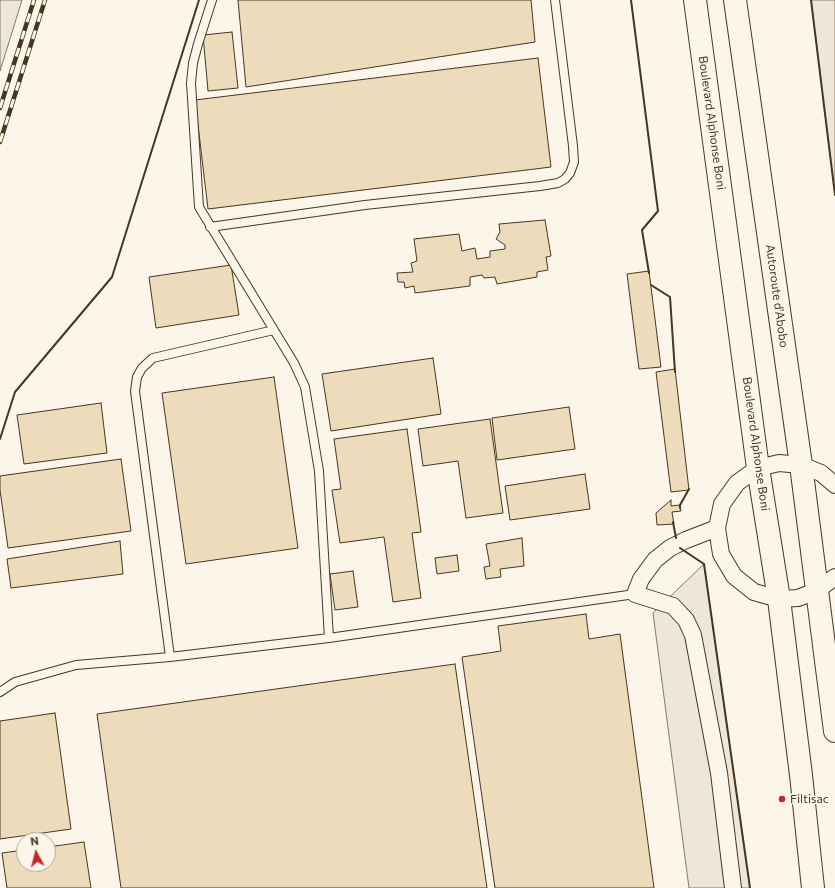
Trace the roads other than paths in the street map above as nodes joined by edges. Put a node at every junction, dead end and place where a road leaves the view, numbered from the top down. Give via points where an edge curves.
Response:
1 (212, 0) edge
2 (555, 0) edge
3 (696, 0) edge
4 (735, 0) edge
5 (210, 227) junction
6 (274, 330) junction
7 (801, 465) junction
8 (758, 468) junction
9 (835, 485) edge
10 (717, 528) junction
11 (835, 577) edge
12 (816, 592) junction
13 (635, 594) junction
14 (779, 599) junction
15 (329, 638) junction
16 (170, 657) junction
17 (0, 692) edge
18 (835, 731) edge
19 (733, 888) edge
20 (813, 888) edge

1 - 5 lane via 193,63 191,84 199,207
2 - 5 lane via 574,162 565,179 540,186 365,204
3 - 8 main road, Boulevard Alphonse Boni
4 - 7 main road, Autoroute d'Abobo
5 - 6 lane
6 - 15 lane via 301,374 311,415 319,471
6 - 16 lane via 153,358 137,377 135,391
7 - 8 street via 779,463
7 - 9 street via 821,473
7 - 12 main road, Autoroute d'Abobo
8 - 10 street via 737,483 722,504
8 - 14 main road, Boulevard Alphonse Boni
10 - 13 street via 670,548 655,560 641,579
10 - 14 street via 721,554 734,576 754,592
11 - 12 street
12 - 14 street via 798,598
12 - 18 main road
13 - 15 lane
13 - 19 street via 673,606 686,620 693,635 719,772
14 - 20 main road, Boulevard Alphonse Boni via 802,775
15 - 16 lane
16 - 17 lane via 76,665 15,682

